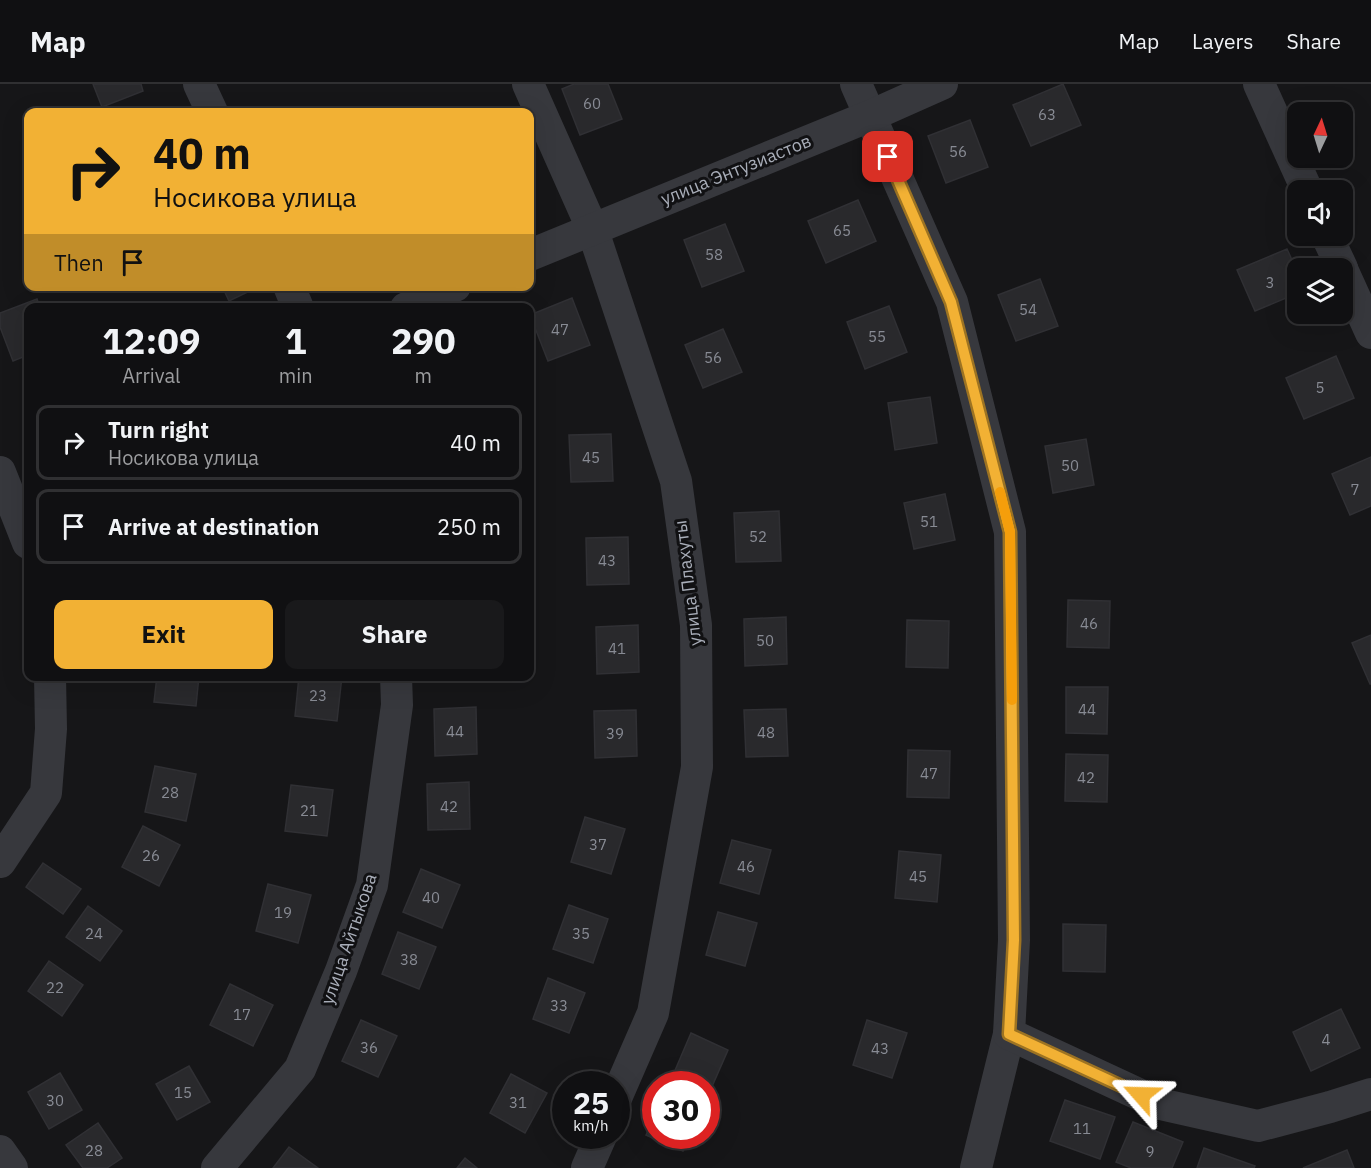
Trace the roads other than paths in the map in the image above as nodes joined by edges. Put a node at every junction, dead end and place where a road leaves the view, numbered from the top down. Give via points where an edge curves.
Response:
1 (199, 84) edge
2 (528, 84) edge
3 (856, 84) edge
4 (942, 84) edge
5 (1259, 84) edge
6 (210, 108) edge
7 (870, 116) junction
8 (1302, 180) edge
9 (592, 228) junction
10 (534, 253) edge
11 (444, 291) edge
12 (1353, 293) edge
13 (417, 303) edge
14 (1371, 333) edge
15 (9, 484) edge
16 (24, 531) edge
17 (50, 681) edge
18 (396, 681) edge
19 (0, 862) edge
20 (1009, 1034) junction
21 (627, 1071) edge
22 (1371, 1094) edge
23 (595, 1149) edge
24 (0, 1151) edge
25 (12, 1168) edge
26 (217, 1168) edge
27 (587, 1168) edge
28 (976, 1168) edge

1 - 6 street
2 - 9 street, улица Плахуты
3 - 7 street
4 - 7 street, улица Энтузиастов
5 - 8 street
7 - 9 street, улица Энтузиастов
7 - 20 street via 951,302 1010,532 1014,940
9 - 10 street, улица Энтузиастов
9 - 21 street, улица Плахуты via 676,481 696,625 697,766 652,1013
11 - 13 street
12 - 14 street
15 - 16 street
17 - 19 street via 46,793
18 - 26 street, улица Айтыкова via 397,705 372,885 341,972 300,1069
20 - 22 street via 1160,1104 1258,1126
20 - 28 street
23 - 27 street
24 - 25 street

